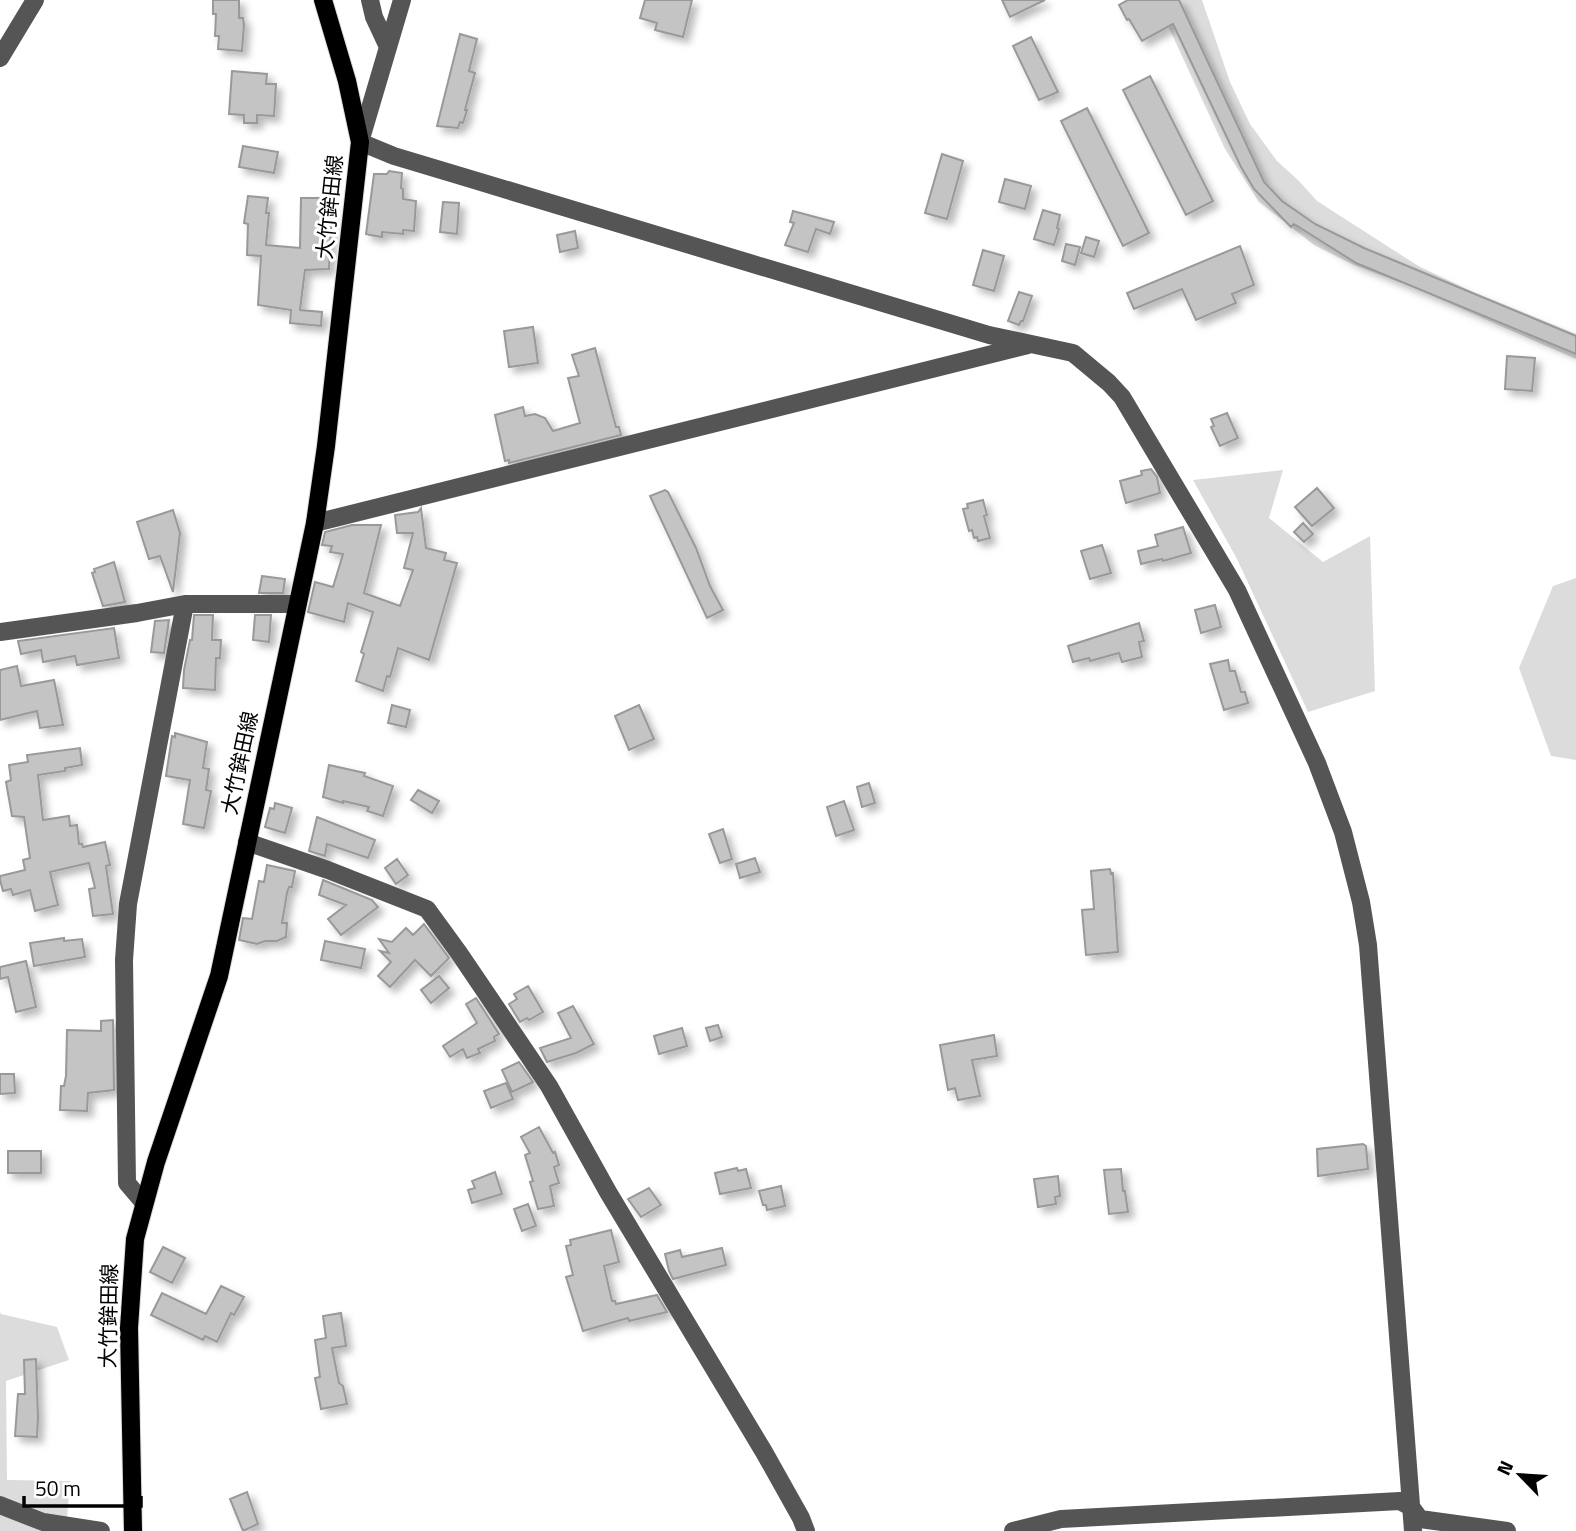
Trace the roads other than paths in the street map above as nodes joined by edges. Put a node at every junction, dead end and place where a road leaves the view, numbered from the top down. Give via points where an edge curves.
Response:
1 (35, 0) edge
2 (323, 0) edge
3 (370, 0) edge
4 (402, 0) edge
5 (388, 47) junction
6 (0, 58) edge
7 (360, 142) junction
8 (1032, 344) junction
9 (315, 523) junction
10 (185, 604) junction
11 (297, 604) junction
12 (0, 632) edge
13 (247, 842) junction
14 (144, 1203) junction
15 (0, 1505) edge
16 (1411, 1507) junction
17 (101, 1531) edge
18 (133, 1531) edge
19 (806, 1531) edge
20 (1013, 1531) edge
21 (1413, 1531) edge
22 (1507, 1531) edge

1 - 6 street
2 - 7 main road, 大竹鉾田線
3 - 5 street
4 - 5 street
5 - 7 street
7 - 8 street via 682,243
7 - 9 main road, 大竹鉾田線
8 - 9 street
8 - 16 street via 1073,353 1109,383 1136,420 1237,590 1317,763 1343,832 1368,945
9 - 11 main road, 大竹鉾田線
10 - 11 street
10 - 12 street
10 - 14 street via 128,904 124,960 127,1183
11 - 13 main road, 大竹鉾田線
13 - 14 main road, 大竹鉾田線 via 219,976
13 - 19 street via 427,909 548,1086
14 - 18 main road, 大竹鉾田線 via 131,1280
15 - 17 street via 43,1522
16 - 20 street via 1400,1501 1061,1519
16 - 21 street
16 - 22 street via 1420,1519

